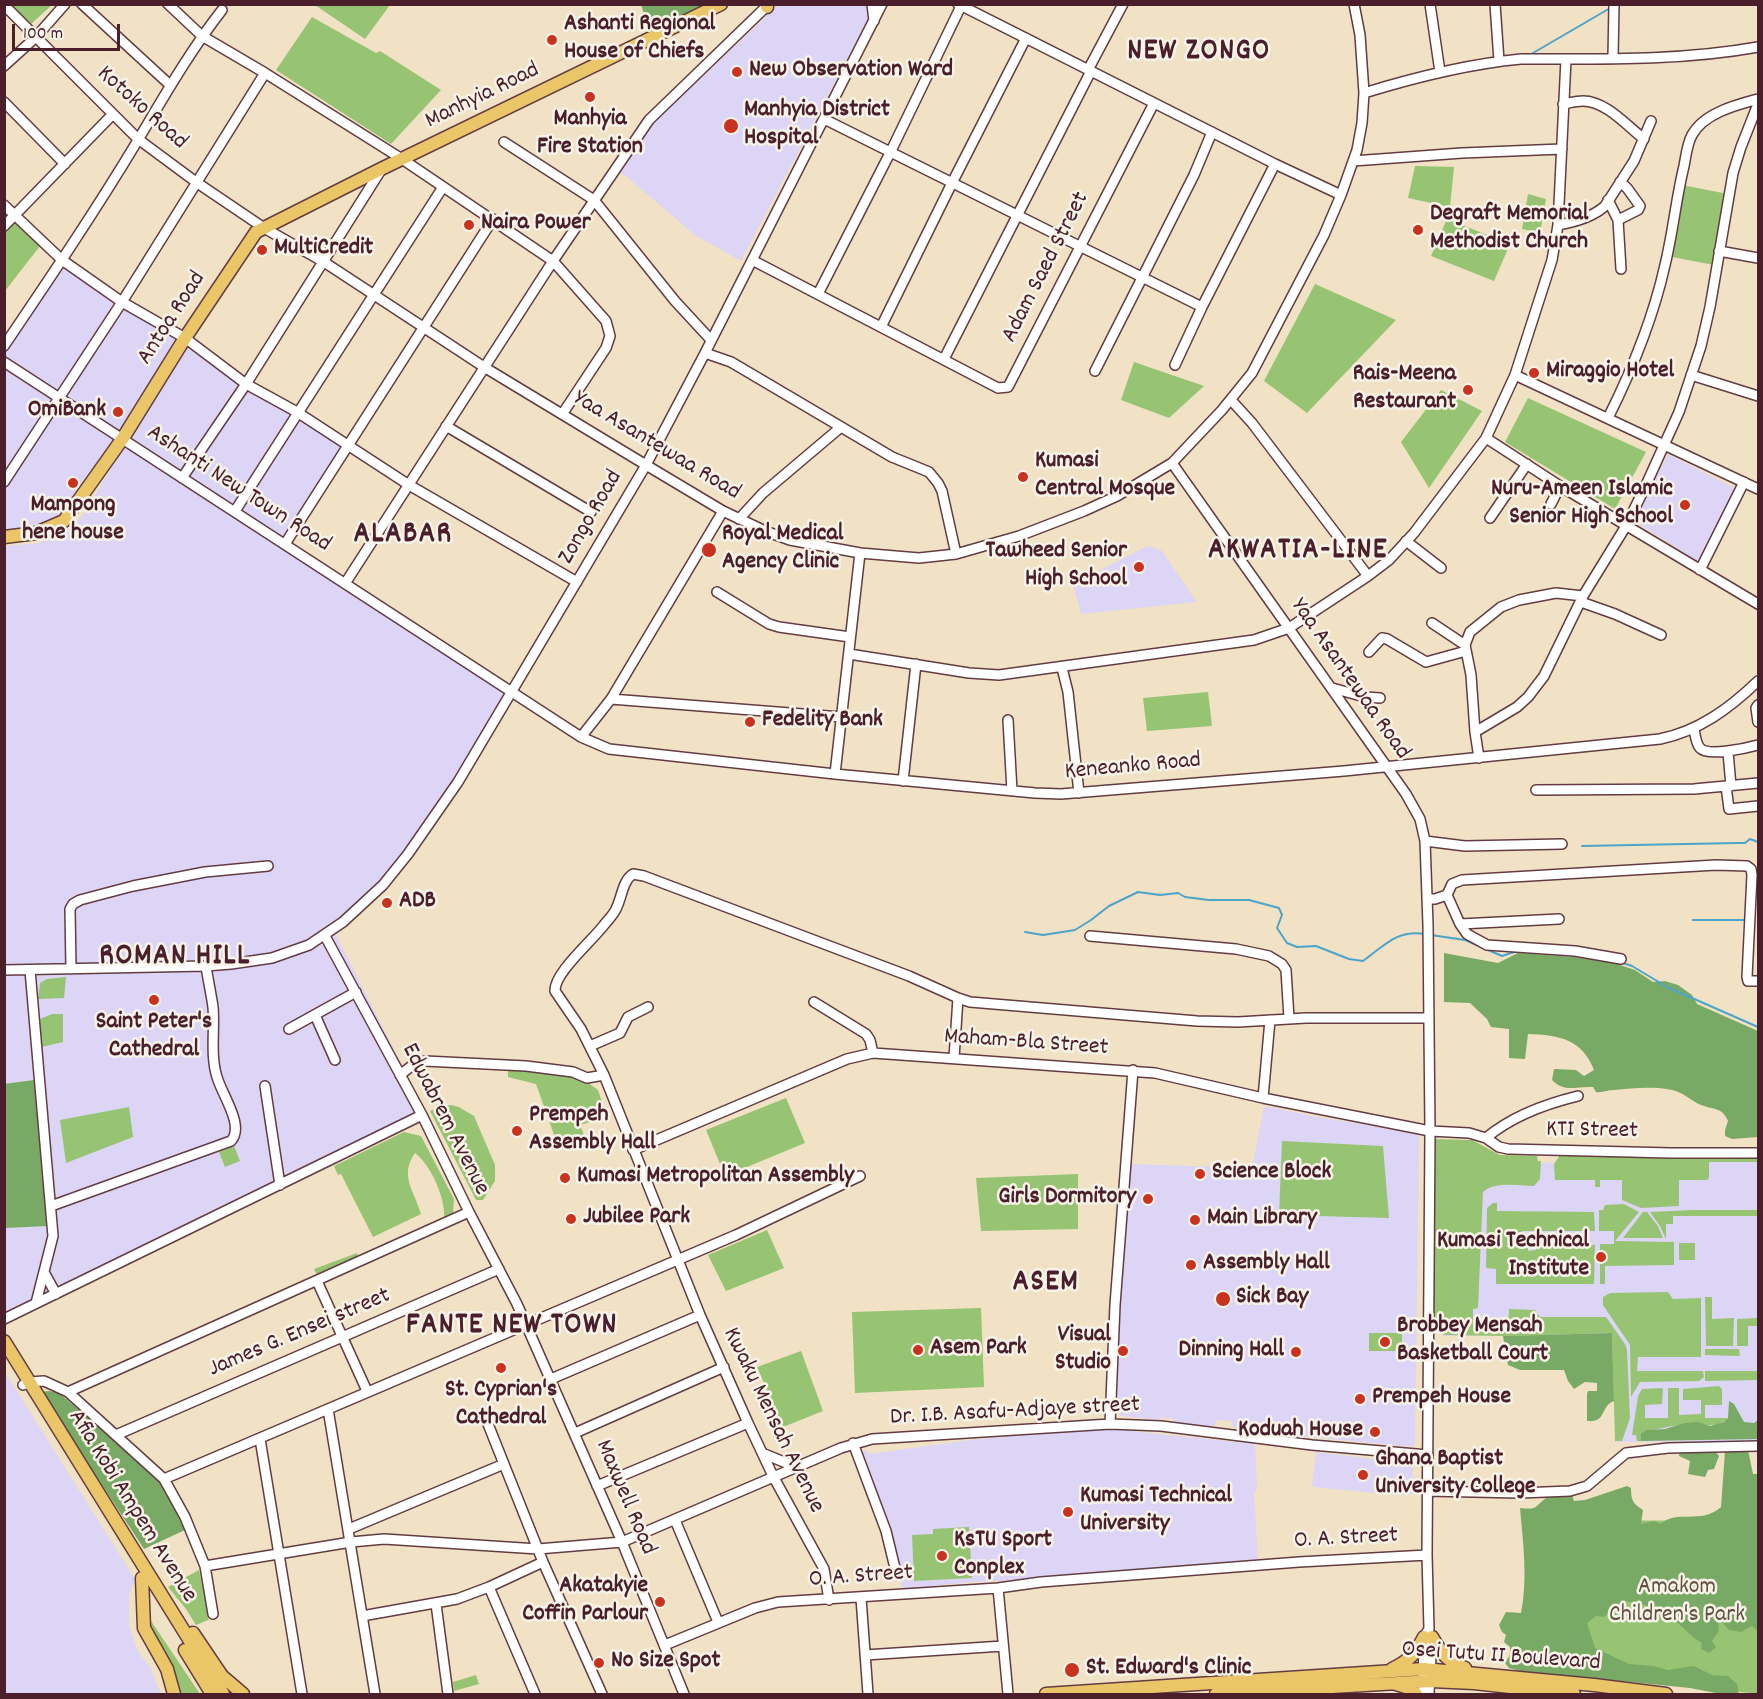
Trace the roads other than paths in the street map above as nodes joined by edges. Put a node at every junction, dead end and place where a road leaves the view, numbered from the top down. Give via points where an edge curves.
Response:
1 (65, 4) edge
2 (82, 4) edge
3 (168, 4) edge
4 (721, 4) edge
5 (872, 4) edge
6 (882, 4) edge
7 (1123, 4) edge
8 (1354, 4) edge
9 (1430, 4) edge
10 (1495, 4) edge
11 (4, 5) edge
12 (767, 5) edge
13 (959, 5) edge
14 (1615, 7) edge
15 (222, 10) dead end
16 (874, 21) junction
17 (202, 36) junction
18 (36, 37) junction
19 (1026, 38) junction
20 (1758, 47) edge
21 (1613, 58) junction
22 (1566, 59) junction
23 (1499, 61) junction
24 (4, 66) edge
25 (1090, 71) junction
26 (1440, 72) junction
27 (265, 73) junction
28 (170, 85) junction
29 (1364, 93) junction
30 (1758, 99) edge
31 (4, 102) edge
32 (1155, 103) junction
33 (1563, 104) junction
34 (1758, 104) edge
35 (113, 114) junction
36 (824, 119) junction
37 (1651, 121) dead end
38 (1212, 132) junction
39 (1644, 139) junction
40 (138, 140) junction
41 (504, 142) dead end
42 (1562, 149) junction
43 (891, 151) junction
44 (402, 159) junction
45 (1353, 160) junction
46 (65, 164) junction
47 (1275, 164) junction
48 (381, 169) junction
49 (196, 182) junction
50 (1620, 182) junction
51 (952, 183) junction
52 (443, 187) junction
53 (1341, 195) junction
54 (594, 200) junction
55 (1608, 200) junction
56 (4, 205) edge
57 (1018, 215) junction
58 (15, 216) junction
59 (493, 219) junction
60 (1618, 220) junction
61 (1558, 225) junction
62 (4, 226) edge
63 (264, 228) junction
64 (1079, 247) junction
65 (1719, 251) junction
66 (1758, 258) edge
67 (752, 260) junction
68 (62, 261) junction
69 (553, 261) junction
70 (324, 262) junction
71 (1621, 269) dead end
72 (1143, 278) junction
73 (373, 294) junction
74 (818, 294) junction
75 (122, 302) junction
76 (1202, 307) junction
77 (423, 327) junction
78 (881, 327) junction
79 (185, 338) junction
80 (711, 340) junction
81 (4, 346) edge
82 (705, 353) junction
83 (944, 359) junction
84 (4, 362) edge
85 (1175, 365) dead end
86 (484, 367) junction
87 (1095, 371) dead end
88 (1515, 375) junction
89 (1691, 375) junction
90 (246, 384) junction
91 (1758, 396) edge
92 (60, 399) junction
93 (1231, 400) junction
94 (297, 412) junction
95 (563, 413) junction
96 (1608, 418) junction
97 (446, 426) junction
98 (841, 427) junction
99 (123, 438) junction
100 (1486, 438) junction
101 (347, 445) junction
102 (1664, 445) junction
103 (1172, 463) junction
104 (1527, 464) junction
105 (646, 465) junction
106 (182, 477) junction
107 (4, 482) edge
108 (1744, 482) junction
109 (409, 485) junction
110 (1560, 486) junction
111 (1758, 489) edge
112 (1551, 504) dead end
113 (235, 511) junction
114 (723, 511) junction
115 (591, 512) dead end
116 (1490, 518) dead end
117 (739, 519) junction
118 (1626, 526) junction
119 (4, 537) edge
120 (1406, 541) junction
121 (285, 544) junction
122 (860, 553) junction
123 (956, 554) junction
124 (1441, 568) dead end
125 (1700, 570) junction
126 (1368, 576) junction
127 (346, 582) junction
128 (577, 582) junction
129 (717, 592) dead end
130 (1582, 599) junction
131 (1758, 604) edge
132 (1432, 623) dead end
133 (1289, 628) junction
134 (1661, 635) dead end
135 (850, 638) junction
136 (1466, 648) junction
137 (1369, 652) dead end
138 (849, 654) junction
139 (916, 664) junction
140 (1062, 668) junction
141 (1758, 681) edge
142 (1332, 688) junction
143 (510, 691) junction
144 (1380, 698) dead end
145 (611, 699) junction
146 (1758, 705) edge
147 (841, 717) junction
148 (1008, 720) dead end
149 (1758, 722) edge
150 (1694, 729) junction
151 (1475, 732) junction
152 (582, 737) junction
153 (1758, 745) edge
154 (1728, 752) junction
155 (1479, 758) junction
156 (1387, 766) junction
157 (835, 774) junction
158 (903, 781) junction
159 (1758, 783) edge
160 (1729, 786) junction
161 (1536, 790) dead end
162 (1012, 791) junction
163 (1079, 793) junction
164 (1758, 806) edge
165 (1425, 841) junction
166 (1562, 844) dead end
167 (268, 866) dead end
168 (1447, 894) junction
169 (1427, 899) junction
170 (1559, 920) dead end
171 (1460, 924) junction
172 (325, 936) junction
173 (1090, 936) dead end
174 (1621, 959) dead end
175 (206, 966) junction
176 (71, 969) junction
177 (4, 970) edge
178 (30, 970) junction
179 (1758, 981) edge
180 (356, 992) junction
181 (958, 998) junction
182 (814, 1002) dead end
183 (648, 1007) dead end
184 (315, 1015) junction
185 (1289, 1018) junction
186 (1429, 1018) junction
187 (1270, 1020) junction
188 (289, 1029) dead end
189 (590, 1046) junction
190 (873, 1053) junction
191 (954, 1058) junction
192 (335, 1060) dead end
193 (1132, 1070) junction
194 (400, 1075) junction
195 (604, 1075) junction
196 (265, 1086) dead end
197 (1578, 1096) dead end
198 (1263, 1098) junction
199 (422, 1114) junction
200 (1430, 1131) junction
201 (1486, 1138) junction
202 (633, 1150) junction
203 (1758, 1152) edge
204 (860, 1176) dead end
205 (279, 1185) junction
206 (51, 1206) junction
207 (469, 1212) junction
208 (678, 1258) junction
209 (499, 1269) junction
210 (45, 1274) junction
211 (317, 1281) junction
212 (56, 1294) junction
213 (36, 1303) junction
214 (700, 1315) junction
215 (4, 1320) edge
216 (526, 1323) junction
217 (342, 1336) junction
218 (4, 1341) edge
219 (4, 1354) edge
220 (724, 1367) junction
221 (551, 1379) junction
222 (26, 1384) junction
223 (367, 1391) junction
224 (68, 1392) junction
225 (328, 1409) junction
226 (486, 1419) dead end
227 (748, 1423) junction
228 (1110, 1424) junction
229 (575, 1433) junction
230 (116, 1435) junction
231 (260, 1438) junction
232 (853, 1443) junction
233 (1758, 1446) edge
234 (762, 1453) junction
235 (1428, 1455) junction
236 (504, 1464) junction
237 (796, 1467) junction
238 (774, 1476) junction
239 (164, 1479) junction
240 (597, 1486) junction
241 (1428, 1491) junction
242 (675, 1520) junction
243 (349, 1529) junction
244 (351, 1542) junction
245 (622, 1542) junction
246 (538, 1549) junction
247 (280, 1554) junction
248 (1427, 1555) junction
249 (543, 1562) junction
250 (205, 1566) junction
251 (895, 1568) dead end
252 (142, 1578) junction
253 (489, 1587) junction
254 (998, 1588) junction
255 (161, 1597) junction
256 (861, 1598) junction
257 (829, 1599) junction
258 (436, 1604) junction
259 (213, 1614) dead end
260 (362, 1616) junction
261 (718, 1622) junction
262 (1428, 1634) junction
263 (665, 1645) junction
264 (1003, 1646) junction
265 (865, 1655) junction
266 (1480, 1673) junction
267 (1427, 1675) junction
268 (1391, 1677) junction
269 (1357, 1690) edge
270 (686, 1693) edge
271 (174, 1695) edge
272 (212, 1695) edge
273 (223, 1695) edge
274 (243, 1695) edge
275 (302, 1695) edge
276 (375, 1695) edge
277 (448, 1695) edge
278 (535, 1695) edge
279 (602, 1695) edge
280 (868, 1695) edge
281 (1008, 1695) edge
282 (1046, 1695) edge
283 (1216, 1695) edge
284 (1416, 1695) edge
285 (1423, 1695) edge
286 (1429, 1695) edge
287 (1574, 1695) edge
288 (1666, 1695) edge

1 - 18 street
2 - 28 street
3 - 17 street
4 - 44 main road, Manhyia Road
5 - 16 street
6 - 16 street, Zongo Road
7 - 25 street
8 - 29 street
9 - 26 street
10 - 23 street
11 - 18 street, Kotoko Road
12 - 54 street via 649,120
13 - 19 street
13 - 43 street
14 - 21 street
15 - 17 street
16 - 36 street, Zongo Road
17 - 27 street
17 - 28 street
18 - 24 street
18 - 35 street, Kotoko Road
19 - 25 street
19 - 51 street
20 - 21 street via 1696,56
21 - 22 street
22 - 23 street
22 - 33 street
23 - 26 street
25 - 32 street
25 - 57 street
26 - 29 street
27 - 44 street
27 - 49 street
28 - 40 street
29 - 45 street
30 - 96 street via 1710,118 1691,136 1650,324
31 - 46 street
32 - 38 street
32 - 64 street, Adam Saed Street
33 - 39 street via 1594,103
33 - 42 street
34 - 65 street via 1733,173
35 - 40 street, Kotoko Road
35 - 46 street
36 - 43 street
36 - 67 street, Zongo Road
37 - 39 street
38 - 47 street
38 - 72 street
39 - 50 street
40 - 49 street, Kotoko Road
40 - 68 street
41 - 54 street
42 - 45 street
42 - 61 street
43 - 51 street
43 - 74 street
44 - 48 main road, Manhyia Road
44 - 52 street
45 - 53 street
46 - 58 street
47 - 53 street
47 - 76 street
48 - 63 main road, Manhyia Road
48 - 70 street
49 - 63 street, Kotoko Road
49 - 75 street
50 - 55 street
50 - 60 street via 1640,206
51 - 57 street
51 - 78 street
52 - 59 street
52 - 73 street
53 - 93 street via 1252,373
54 - 69 street
54 - 80 street
55 - 60 street
55 - 61 street via 1600,211
56 - 58 street
57 - 64 street
57 - 83 street
58 - 62 street
58 - 68 street
59 - 69 street
59 - 77 street
60 - 71 street
61 - 88 street via 1552,260
63 - 70 street, Yaa Asantewaa Road
63 - 79 main road, Antoa Road via 250,238
64 - 72 street
64 - 83 street, Adam Saed Street via 1008,387 998,388
65 - 66 street
65 - 89 street via 1710,307
67 - 74 street
67 - 80 street, Zongo Road
68 - 75 street
68 - 81 street
69 - 86 street
69 - 95 street via 606,321 610,336
70 - 73 street, Yaa Asantewaa Road
70 - 90 street
72 - 76 street
72 - 87 street
73 - 77 street, Yaa Asantewaa Road
73 - 94 street
74 - 78 street
75 - 79 street
75 - 92 street
76 - 85 street
77 - 86 street, Yaa Asantewaa Road
77 - 101 street
78 - 83 street
79 - 90 street
79 - 99 main road, Antoa Road
80 - 82 street, Zongo Road
82 - 98 street via 731,362
82 - 105 street, Zongo Road
84 - 92 street, Ashanti New Town Road
86 - 95 street, Yaa Asantewaa Road
86 - 97 street
88 - 96 street
88 - 100 street
89 - 91 street
89 - 102 street
90 - 94 street
90 - 106 street
92 - 99 street, Ashanti New Town Road
92 - 107 street
93 - 103 street
93 - 126 street
94 - 101 street
94 - 113 street
95 - 105 street, Yaa Asantewaa Road
96 - 102 street
97 - 109 street
97 - 115 street
98 - 117 street
98 - 123 street via 934,477 942,491
99 - 106 street, Ashanti New Town Road
99 - 119 main road, Antoa Road via 64,521 36,534
100 - 104 street
100 - 120 street
101 - 109 street
101 - 121 street
102 - 108 street
102 - 118 street
103 - 123 street, Yaa Asantewaa Road via 1084,511 1019,537
103 - 133 street, Yaa Asantewaa Road
104 - 110 street
104 - 116 street
105 - 114 street, Yaa Asantewaa Road
105 - 128 street, Zongo Road
106 - 113 street, Ashanti New Town Road
108 - 111 street
108 - 125 street
109 - 127 street
109 - 128 street
110 - 112 street
110 - 118 street
113 - 121 street, Ashanti New Town Road
114 - 117 street, Yaa Asantewaa Road
114 - 145 street
117 - 122 street, Yaa Asantewaa Road via 790,540
118 - 125 street
118 - 130 street
120 - 124 street
120 - 126 street
121 - 127 street, Ashanti New Town Road
122 - 123 street, Yaa Asantewaa Road via 919,558
122 - 135 street
125 - 131 street
126 - 133 street
127 - 143 street, Ashanti New Town Road
128 - 143 street, Zongo Road
129 - 135 street via 769,624
130 - 134 street
130 - 136 street via 1556,592 1501,607 1470,632
130 - 151 street via 1544,676 1528,697
132 - 136 street
133 - 140 street via 1254,640
133 - 142 street, Yaa Asantewaa Road
135 - 138 street
136 - 137 street via 1426,662 1382,638
136 - 151 street
138 - 139 street
138 - 147 street
139 - 140 street via 999,675
139 - 158 street
140 - 163 street
141 - 150 street, Keneanko Road
142 - 144 street
142 - 156 street, Yaa Asantewaa Road
143 - 152 street, Keneanko Road
143 - 172 street, Zongo Road via 458,782 408,854 383,885
145 - 147 street
145 - 152 street
146 - 149 street
147 - 157 street
148 - 162 street
150 - 154 street via 1703,750
150 - 155 street, Keneanko Road via 1660,739
151 - 155 street
152 - 157 street, Keneanko Road via 626,752
153 - 154 street
154 - 160 street
155 - 156 street, Keneanko Road
156 - 163 street, Keneanko Road
156 - 165 street, Yaa Asantewaa Road via 1420,819
157 - 158 street, Keneanko Road
158 - 162 street, Keneanko Road
159 - 160 street
160 - 161 street
160 - 164 street via 1729,809
162 - 163 street, Keneanko Road
165 - 166 street via 1465,846
165 - 169 street, Yaa Asantewaa Road
167 - 176 street via 205,872 80,900 70,909
168 - 169 street
168 - 171 street
168 - 179 street via 1452,884 1471,879 1747,866 1752,874 1747,976 1748,981
169 - 186 street, Yaa Asantewaa Road
170 - 171 street
171 - 174 street via 1467,934 1487,945 1575,951
172 - 175 street, Zongo Road via 272,958
172 - 180 street, Edwabrem Avenue
173 - 185 street via 1236,949 1269,956 1286,970
175 - 176 street, Zongo Road
175 - 206 street via 213,1007 216,1076 236,1126 235,1137
176 - 178 street, Zongo Road
177 - 178 street, Zongo Road
178 - 206 street
180 - 184 street
180 - 194 street, Edwabrem Avenue
181 - 187 street via 1197,1022
181 - 189 street, Kwaku Mensah Avenue via 909,976 633,874 627,878 616,909 561,974 555,987
181 - 191 street
182 - 190 street via 866,1034
183 - 189 street via 628,1017 620,1033
184 - 188 street
184 - 192 street
185 - 186 street
185 - 187 street
186 - 200 street, Yaa Asantewaa Road
187 - 198 street
189 - 195 street, Kwaku Mensah Avenue
190 - 191 street, Maham-Bla Street
190 - 202 street, Maham-Bla Street via 847,1059
191 - 193 street, Maham-Bla Street
193 - 198 street, Maham-Bla Street
193 - 228 street
194 - 195 street via 425,1061 526,1066 590,1078
194 - 199 street, Edwabrem Avenue
195 - 202 street, Kwaku Mensah Avenue
196 - 205 street
197 - 201 street via 1529,1112
198 - 200 street, Maham-Bla Street
199 - 205 street
199 - 207 street, Edwabrem Avenue
200 - 201 street, KTI Street
200 - 235 street, Yaa Asantewaa Road
201 - 203 street, KTI Street via 1498,1148 1508,1149
202 - 208 street, Kwaku Mensah Avenue
204 - 208 street
205 - 212 street
206 - 210 street via 52,1244
207 - 209 street, Edwabrem Avenue
207 - 211 street
208 - 214 street, Kwaku Mensah Avenue
208 - 216 street
209 - 216 street, Edwabrem Avenue
209 - 217 street, James G. Ensei street
210 - 212 street
210 - 213 street
211 - 217 street
211 - 224 street
212 - 213 street
213 - 215 street
214 - 220 street, Kwaku Mensah Avenue
214 - 221 street
216 - 221 street, Maxwell Road
216 - 223 street
217 - 223 street
217 - 230 street, James G. Ensei street
218 - 222 main road, Afia Kobi Ampem Avenue
219 - 222 main road, Afia Kobi Ampem Avenue
220 - 227 street, Kwaku Mensah Avenue
220 - 229 street
221 - 229 street, Maxwell Road
222 - 224 street via 48,1382
222 - 252 main road, Afia Kobi Ampem Avenue
222 - 255 main road, Afia Kobi Ampem Avenue
223 - 225 street
224 - 230 street
225 - 231 street
225 - 243 street
226 - 236 street
227 - 234 street, Kwaku Mensah Avenue
227 - 240 street
228 - 232 street, Dr. I.B. Asafu-Adjaye street via 972,1431
228 - 235 street, Dr. I.B. Asafu-Adjaye street
229 - 240 street, Maxwell Road
230 - 239 street
231 - 239 street
231 - 247 street
232 - 237 street, Dr. I.B. Asafu-Adjaye street
232 - 251 street via 886,1531
233 - 241 street via 1626,1453 1587,1486 1570,1491
234 - 237 street
234 - 238 street, Kwaku Mensah Avenue
235 - 241 street, Yaa Asantewaa Road
236 - 243 street
236 - 246 street
237 - 238 street, Dr. I.B. Asafu-Adjaye street
238 - 242 street, Dr. I.B. Asafu-Adjaye street
238 - 257 street, Kwaku Mensah Avenue via 824,1569
239 - 250 street via 185,1516
240 - 245 street, Maxwell Road
241 - 248 street, Yaa Asantewaa Road
242 - 245 street, Dr. I.B. Asafu-Adjaye street
242 - 261 street
243 - 244 street
244 - 246 street, Dr. I.B. Asafu-Adjaye street via 384,1539
244 - 247 street, Dr. I.B. Asafu-Adjaye street
244 - 260 street
245 - 246 street, Dr. I.B. Asafu-Adjaye street
245 - 263 street, Maxwell Road
246 - 249 street
247 - 250 street, Dr. I.B. Asafu-Adjaye street
247 - 275 street
248 - 254 street, O. A. Street
248 - 262 street, Yaa Asantewaa Road
249 - 253 street
249 - 279 street
250 - 259 street
252 - 271 main road via 144,1628 167,1669
252 - 272 main road, Afia Kobi Ampem Avenue
253 - 258 street
253 - 278 street
254 - 256 street, O. A. Street
254 - 264 street
255 - 273 main road, Afia Kobi Ampem Avenue
255 - 274 main road via 185,1623 226,1682
256 - 257 street, O. A. Street
256 - 265 street
257 - 261 street, O. A. Street via 768,1604
258 - 260 street
258 - 277 street
260 - 276 street
261 - 263 street, O. A. Street
262 - 266 main road via 1449,1662
262 - 267 street, Yaa Asantewaa Road
262 - 268 main road via 1415,1655
263 - 270 street, Maxwell Road
264 - 265 street
264 - 281 street
265 - 280 street
266 - 267 main road, Osei Tutu II Boulevard
266 - 288 main road, Osei Tutu II Boulevard
267 - 268 main road, Osei Tutu II Boulevard
267 - 285 street
267 - 286 street
267 - 287 main road, Osei Tutu II Boulevard
268 - 269 main road, Osei Tutu II Boulevard
268 - 282 main road, Osei Tutu II Boulevard
268 - 284 main road
269 - 283 main road, Osei Tutu II Boulevard

